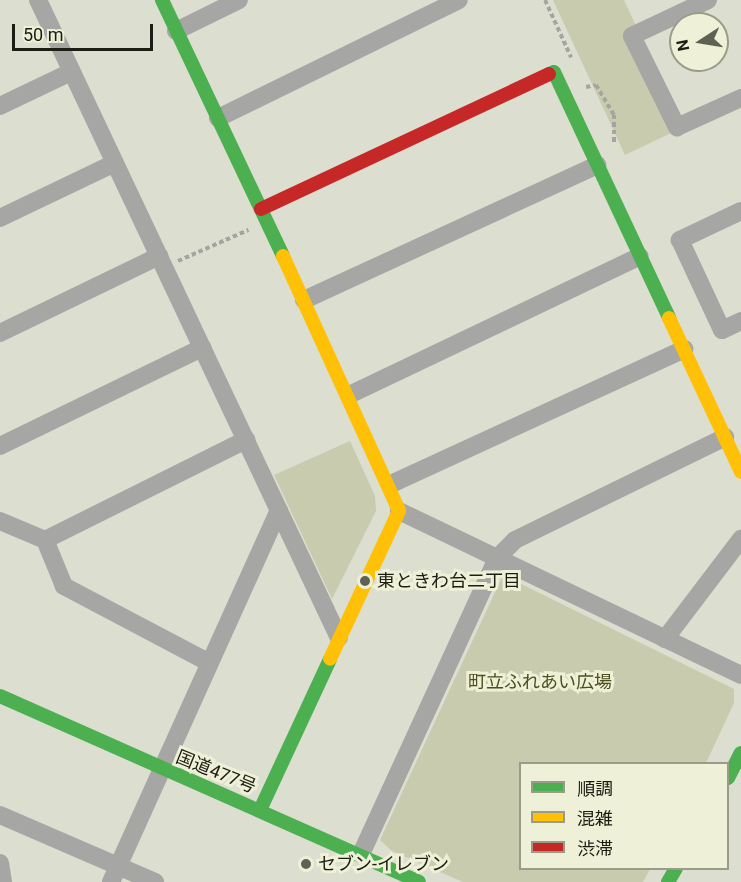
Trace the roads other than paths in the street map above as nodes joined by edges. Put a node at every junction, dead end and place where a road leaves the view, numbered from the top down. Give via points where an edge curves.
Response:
1 (38, 0) edge
2 (162, 0) edge
3 (239, 0) edge
4 (459, 0) edge
5 (708, 0) edge
6 (176, 31) junction
7 (72, 72) junction
8 (741, 98) edge
9 (0, 105) edge
10 (218, 118) junction
11 (115, 164) junction
12 (597, 165) junction
13 (741, 211) edge
14 (264, 216) junction
15 (0, 218) edge
16 (640, 256) junction
17 (161, 261) junction
18 (304, 300) junction
19 (741, 321) edge
20 (0, 333) edge
21 (202, 348) junction
22 (684, 349) junction
23 (349, 395) junction
24 (725, 437) junction
25 (246, 440) junction
26 (0, 446) edge
27 (741, 472) edge
28 (391, 484) junction
29 (279, 510) junction
30 (399, 511) junction
31 (0, 521) edge
32 (741, 539) edge
33 (45, 540) junction
34 (497, 558) junction
35 (339, 638) junction
36 (665, 639) junction
37 (206, 661) junction
38 (741, 675) edge
39 (0, 696) edge
40 (741, 753) edge
41 (162, 770) junction
42 (729, 776) edge
43 (261, 810) junction
44 (0, 815) edge
45 (361, 854) junction
46 (0, 863) edge
47 (114, 874) edge
48 (3, 882) edge
49 (155, 882) edge
50 (419, 882) edge

1 - 7 street
2 - 6 main road
3 - 6 street
4 - 10 street
5 - 8 street via 632,36 677,127
6 - 10 main road
7 - 9 street
7 - 11 street
10 - 14 main road
11 - 15 street
11 - 17 street
12 - 14 main road via 554,72
12 - 16 main road
12 - 18 street
13 - 19 street via 680,240 722,330
14 - 18 main road
16 - 22 main road
16 - 23 street
17 - 20 street
17 - 21 street
18 - 23 main road
21 - 25 street
21 - 26 street
22 - 24 main road
22 - 28 street
23 - 28 main road
24 - 27 main road
24 - 34 street via 515,540
25 - 29 street
25 - 33 street
28 - 30 main road
29 - 35 street
29 - 37 street
30 - 34 street
30 - 35 main road
31 - 33 street
32 - 36 street
33 - 37 street via 64,586
34 - 36 street
34 - 45 street
35 - 43 main road
36 - 38 street
37 - 41 street
39 - 41 main road, 国道477号
40 - 42 main road
41 - 43 main road, 国道477号
41 - 47 street
43 - 45 main road, 国道477号
44 - 47 street
45 - 50 main road, 国道477号
46 - 48 street
47 - 49 street

